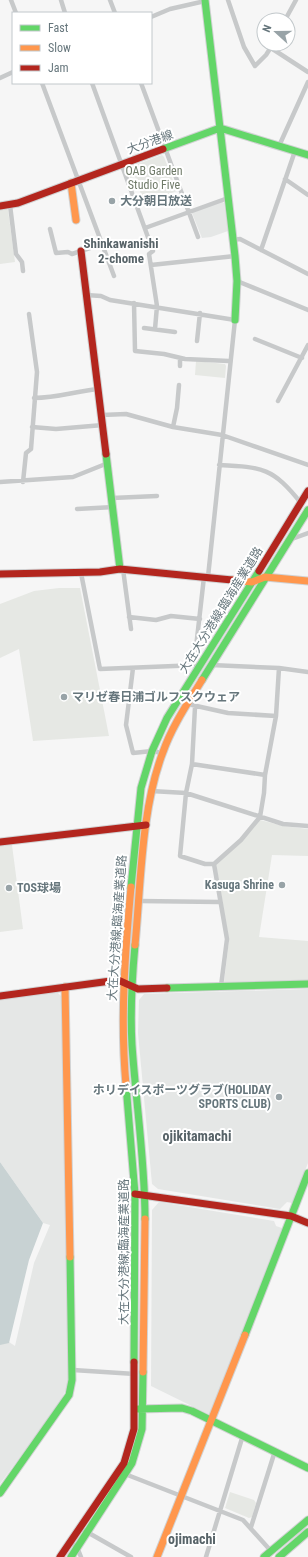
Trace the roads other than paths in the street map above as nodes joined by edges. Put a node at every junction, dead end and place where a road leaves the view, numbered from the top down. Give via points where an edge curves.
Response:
1 (11, 0) edge
2 (61, 0) edge
3 (110, 0) edge
4 (228, 0) edge
5 (296, 0) edge
6 (205, 1) edge
7 (16, 12) edge
8 (66, 12) edge
9 (114, 12) edge
10 (289, 12) edge
11 (152, 17) edge
12 (268, 52) edge
13 (280, 52) edge
14 (12, 72) edge
15 (308, 72) edge
16 (0, 78) edge
17 (308, 82) edge
18 (42, 84) edge
19 (92, 84) edge
20 (140, 84) edge
21 (220, 128) junction
22 (280, 146) junction
23 (165, 148) junction
24 (295, 151) junction
25 (308, 155) edge
26 (122, 164) junction
27 (284, 179) junction
28 (74, 182) junction
29 (308, 195) edge
30 (228, 198) junction
31 (10, 205) junction
32 (0, 206) edge
33 (188, 212) junction
34 (76, 220) dead end
35 (145, 228) junction
36 (50, 229) dead end
37 (198, 237) dead end
38 (233, 240) junction
39 (102, 244) junction
40 (261, 250) junction
41 (82, 251) junction
42 (235, 256) junction
43 (152, 266) junction
44 (23, 271) dead end
45 (308, 274) edge
46 (114, 276) dead end
47 (236, 281) junction
48 (86, 295) junction
49 (134, 303) junction
50 (157, 306) junction
51 (308, 310) edge
52 (200, 313) junction
53 (29, 314) dead end
54 (235, 320) junction
55 (144, 328) dead end
56 (155, 329) junction
57 (175, 332) dead end
58 (255, 339) dead end
59 (197, 340) dead end
60 (308, 345) edge
61 (180, 358) junction
62 (302, 358) junction
63 (229, 361) junction
64 (180, 366) dead end
65 (179, 385) dead end
66 (99, 389) junction
67 (34, 398) junction
68 (278, 401) dead end
69 (102, 415) junction
70 (103, 425) junction
71 (173, 427) junction
72 (32, 428) junction
73 (222, 435) junction
74 (108, 463) junction
75 (219, 465) junction
76 (308, 465) edge
77 (0, 482) edge
78 (23, 482) junction
79 (308, 492) edge
80 (157, 496) dead end
81 (112, 498) junction
82 (301, 503) junction
83 (114, 507) junction
84 (77, 509) dead end
85 (308, 510) edge
86 (308, 533) edge
87 (288, 540) junction
88 (122, 569) junction
89 (81, 573) junction
90 (0, 574) edge
91 (206, 577) junction
92 (265, 577) junction
93 (308, 581) edge
94 (252, 582) junction
95 (130, 617) junction
96 (200, 619) junction
97 (131, 629) dead end
98 (197, 665) junction
99 (211, 665) junction
100 (133, 668) junction
101 (279, 668) junction
102 (308, 672) edge
103 (192, 704) junction
104 (276, 716) junction
105 (152, 751) junction
106 (162, 754) junction
107 (192, 764) junction
108 (265, 775) junction
109 (151, 791) junction
110 (186, 793) junction
111 (260, 817) junction
112 (136, 825) junction
113 (146, 825) junction
114 (308, 826) edge
115 (0, 842) edge
116 (214, 864) junction
117 (139, 901) junction
118 (219, 902) junction
119 (123, 981) junction
120 (308, 984) edge
121 (221, 986) junction
122 (65, 987) junction
123 (131, 987) junction
124 (0, 996) edge
125 (308, 1173) edge
126 (135, 1194) junction
127 (145, 1195) junction
128 (291, 1216) junction
129 (308, 1223) edge
130 (73, 1370) junction
131 (135, 1374) junction
132 (134, 1409) junction
133 (142, 1409) junction
134 (212, 1420) junction
135 (243, 1436) junction
136 (275, 1451) junction
137 (308, 1468) edge
138 (125, 1474) junction
139 (0, 1493) edge
140 (182, 1497) junction
141 (220, 1512) junction
142 (308, 1520) edge
143 (251, 1527) junction
144 (80, 1528) junction
145 (308, 1532) edge
146 (87, 1533) junction
147 (70, 1542) junction
148 (77, 1547) junction
149 (120, 1551) junction
150 (271, 1551) junction
151 (60, 1557) edge
152 (71, 1557) edge
153 (81, 1557) edge
154 (116, 1557) edge
155 (131, 1557) edge
156 (157, 1557) edge
157 (206, 1557) edge
158 (264, 1557) edge
159 (279, 1557) edge

1 - 7 street
2 - 8 street
3 - 9 street
4 - 12 street via 244,47 255,66
5 - 10 street
6 - 11 street via 170,9
6 - 21 main road
13 - 15 street
14 - 16 street
17 - 22 street
18 - 28 street
19 - 26 street
20 - 23 street
21 - 22 main road
21 - 23 main road, 大分港線
21 - 30 main road
22 - 24 main road
23 - 26 main road, 大分港線
23 - 33 street
24 - 25 main road
24 - 27 street
26 - 28 main road, 大分港線
26 - 35 street
27 - 29 street
27 - 40 street
28 - 31 main road, 大分港線
28 - 34 main road
28 - 39 street
30 - 33 street
30 - 38 main road
31 - 32 main road, 大分港線
31 - 44 street via 16,254 22,262
33 - 35 street
33 - 37 street
35 - 43 street via 153,251 149,254
36 - 41 street via 56,253 72,254
38 - 40 street via 240,239
38 - 42 main road
39 - 41 street
39 - 46 street
40 - 45 street
41 - 48 main road
42 - 43 street
42 - 47 main road
43 - 50 street
47 - 51 street
47 - 54 main road
48 - 49 street
48 - 66 main road
49 - 50 street
49 - 61 street via 135,351
50 - 52 street
50 - 56 street
52 - 54 street
52 - 59 street
53 - 67 street via 37,372
54 - 63 street
55 - 56 street
56 - 57 street
58 - 62 street
60 - 62 street
61 - 63 street
61 - 64 street
62 - 68 street
63 - 73 street
65 - 71 street
66 - 67 street via 54,398
66 - 69 main road
67 - 72 street
69 - 70 main road
69 - 71 street via 126,414
70 - 72 street via 56,429
70 - 74 main road
71 - 73 street
72 - 78 street via 31,448 26,453
73 - 75 street
73 - 76 street
74 - 78 street via 73,477
74 - 81 main road
75 - 82 street via 269,471 286,485
75 - 91 street
77 - 78 street
79 - 82 main road, 大在大分港線;臨海産業道路
80 - 81 street
81 - 83 main road
82 - 94 main road, 大在大分港線;臨海産業道路
83 - 84 street
83 - 88 main road
85 - 87 main road, 大在大分港線;臨海産業道路
86 - 87 street
87 - 92 main road, 大在大分港線;臨海産業道路
88 - 89 main road
88 - 91 main road
88 - 95 street
89 - 90 main road
89 - 100 street via 100,669
91 - 94 main road
91 - 96 street
92 - 93 main road
92 - 94 main road
92 - 99 main road, 大在大分港線;臨海産業道路
94 - 98 main road, 大在大分港線;臨海産業道路
95 - 96 street via 156,620 171,616
95 - 97 street
96 - 98 street
98 - 100 street
98 - 105 main road, 大在大分港線;臨海産業道路 via 167,718
99 - 101 street
99 - 103 main road, 大在大分港線;臨海産業道路
100 - 105 street via 126,725 133,753
101 - 102 street
101 - 104 street
103 - 104 street via 228,713
103 - 106 main road, 大在大分港線;臨海産業道路 via 172,729
103 - 107 street
104 - 108 street
105 - 106 street
105 - 112 main road, 大在大分港線;臨海産業道路 via 141,788
106 - 109 main road, 大在大分港線;臨海産業道路
107 - 108 street
107 - 110 street
108 - 111 street
109 - 110 street
109 - 113 main road, 大在大分港線;臨海産業道路
110 - 111 street
110 - 116 street via 180,856 205,864
111 - 114 street via 283,824
111 - 116 street via 241,840
112 - 113 main road
112 - 115 main road
112 - 119 main road, 大在大分港線;臨海産業道路
113 - 117 main road, 大在大分港線;臨海産業道路
116 - 118 street
117 - 118 street
117 - 123 main road, 大在大分港線;臨海産業道路
118 - 121 street via 226,939
119 - 122 main road
119 - 123 main road
119 - 126 main road, 大在大分港線;臨海産業道路 via 124,1062
120 - 121 main road
121 - 123 main road via 138,989
122 - 124 main road
122 - 130 main road
123 - 127 main road, 大在大分港線;臨海産業道路 via 132,1045
125 - 128 main road
126 - 127 main road
126 - 131 main road, 大在大分港線;臨海産業道路
127 - 128 main road
127 - 133 main road, 大在大分港線;臨海産業道路
128 - 129 main road
128 - 134 main road
130 - 131 street
130 - 139 main road via 71,1388 66,1401
131 - 132 main road, 大在大分港線;臨海産業道路
132 - 133 main road
132 - 144 main road, 大在大分港線;臨海産業道路 via 133,1438 128,1454
133 - 134 main road via 182,1408
133 - 138 main road, 大在大分港線;臨海産業道路 via 142,1429 137,1450
134 - 135 main road
134 - 140 main road
135 - 136 main road
135 - 141 street
136 - 137 main road
136 - 143 street
138 - 140 street
138 - 146 main road, 大在大分港線;臨海産業道路
140 - 141 street
140 - 156 main road
141 - 143 street via 243,1520
141 - 157 street
142 - 150 main road
143 - 150 street
144 - 146 street
144 - 147 main road, 大在大分港線;臨海産業道路
145 - 159 main road
146 - 148 main road, 大在大分港線;臨海産業道路
146 - 149 street
147 - 148 street
147 - 151 main road, 大在大分港線;臨海産業道路
148 - 152 main road, 大在大分港線;臨海産業道路
148 - 153 street
149 - 154 street
149 - 155 street
150 - 158 main road

